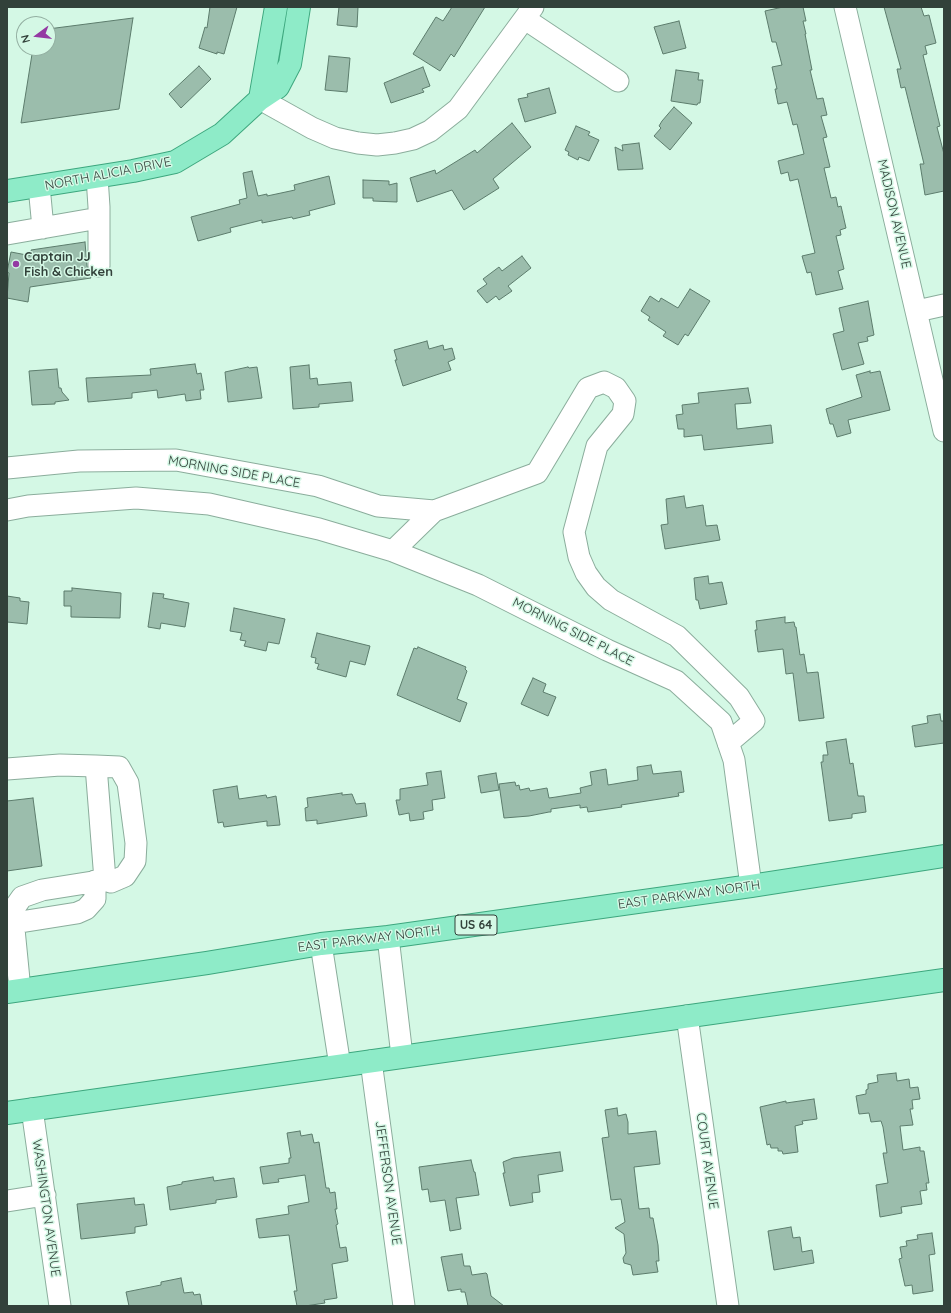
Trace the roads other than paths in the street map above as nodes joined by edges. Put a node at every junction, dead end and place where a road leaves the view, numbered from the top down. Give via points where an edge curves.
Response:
1 (276, 7) edge
2 (299, 7) edge
3 (846, 7) edge
4 (529, 13) edge
5 (618, 81) dead end
6 (260, 99) junction
7 (97, 177) junction
8 (39, 186) junction
9 (7, 192) edge
10 (100, 218) junction
11 (43, 228) junction
12 (7, 234) edge
13 (99, 266) dead end
14 (944, 305) edge
15 (917, 311) junction
16 (943, 426) edge
17 (7, 468) edge
18 (7, 510) edge
19 (434, 511) junction
20 (393, 551) junction
21 (728, 743) junction
22 (96, 766) junction
23 (7, 769) edge
24 (944, 856) edge
25 (100, 881) junction
26 (751, 886) junction
27 (14, 923) junction
28 (388, 937) junction
29 (321, 944) junction
30 (944, 980) edge
31 (14, 991) edge
32 (687, 1016) junction
33 (402, 1056) junction
34 (372, 1061) junction
35 (340, 1066) junction
36 (32, 1109) junction
37 (7, 1113) edge
38 (44, 1195) junction
39 (7, 1202) edge
40 (60, 1306) edge
41 (404, 1306) edge
42 (728, 1306) edge

1 - 6 main road
2 - 6 main road, NORTH ALICIA DRIVE via 290,64 278,87
3 - 15 street, MADISON AVENUE
4 - 5 street
4 - 6 street via 458,108 430,131 413,139 377,145 335,138
6 - 7 main road, NORTH ALICIA DRIVE via 222,134 175,162
7 - 8 main road, NORTH ALICIA DRIVE
7 - 10 street
8 - 9 main road, NORTH ALICIA DRIVE
8 - 11 street
10 - 11 street
10 - 13 street
11 - 12 street
14 - 15 street
15 - 16 street, MADISON AVENUE
17 - 19 street, MORNING SIDE PLACE via 79,461 176,460 318,486 378,506
18 - 20 street, MORNING SIDE PLACE via 28,506 136,498 209,504 319,529
19 - 20 street, MORNING SIDE PLACE
19 - 21 street, MORNING SIDE PLACE via 537,473 588,388 604,382 616,388 625,401 623,414 597,446 574,532 579,557 596,587 611,600 677,636 739,697 754,721
20 - 21 street, MORNING SIDE PLACE via 478,585 676,682 721,722
21 - 26 street, MORNING SIDE PLACE via 734,760
22 - 23 street via 60,765
22 - 25 street
22 - 25 street via 119,767 128,783 136,843 135,861 125,876 111,882
24 - 26 main road, EAST PARKWAY NORTH / US 64
25 - 27 street via 94,899 77,913
25 - 27 street via 42,890 22,897 15,907
26 - 28 main road, EAST PARKWAY NORTH / US 64
27 - 31 street
28 - 29 main road, EAST PARKWAY NORTH / US 64
28 - 33 street
29 - 31 main road, EAST PARKWAY NORTH / US 64
29 - 35 street
30 - 32 main road
32 - 33 main road
32 - 42 street, COURT AVENUE
33 - 34 main road
34 - 35 main road
34 - 41 street, JEFFERSON AVENUE
35 - 36 main road
36 - 37 main road
36 - 38 street, WASHINGTON AVENUE
38 - 39 street
38 - 40 street, WASHINGTON AVENUE

